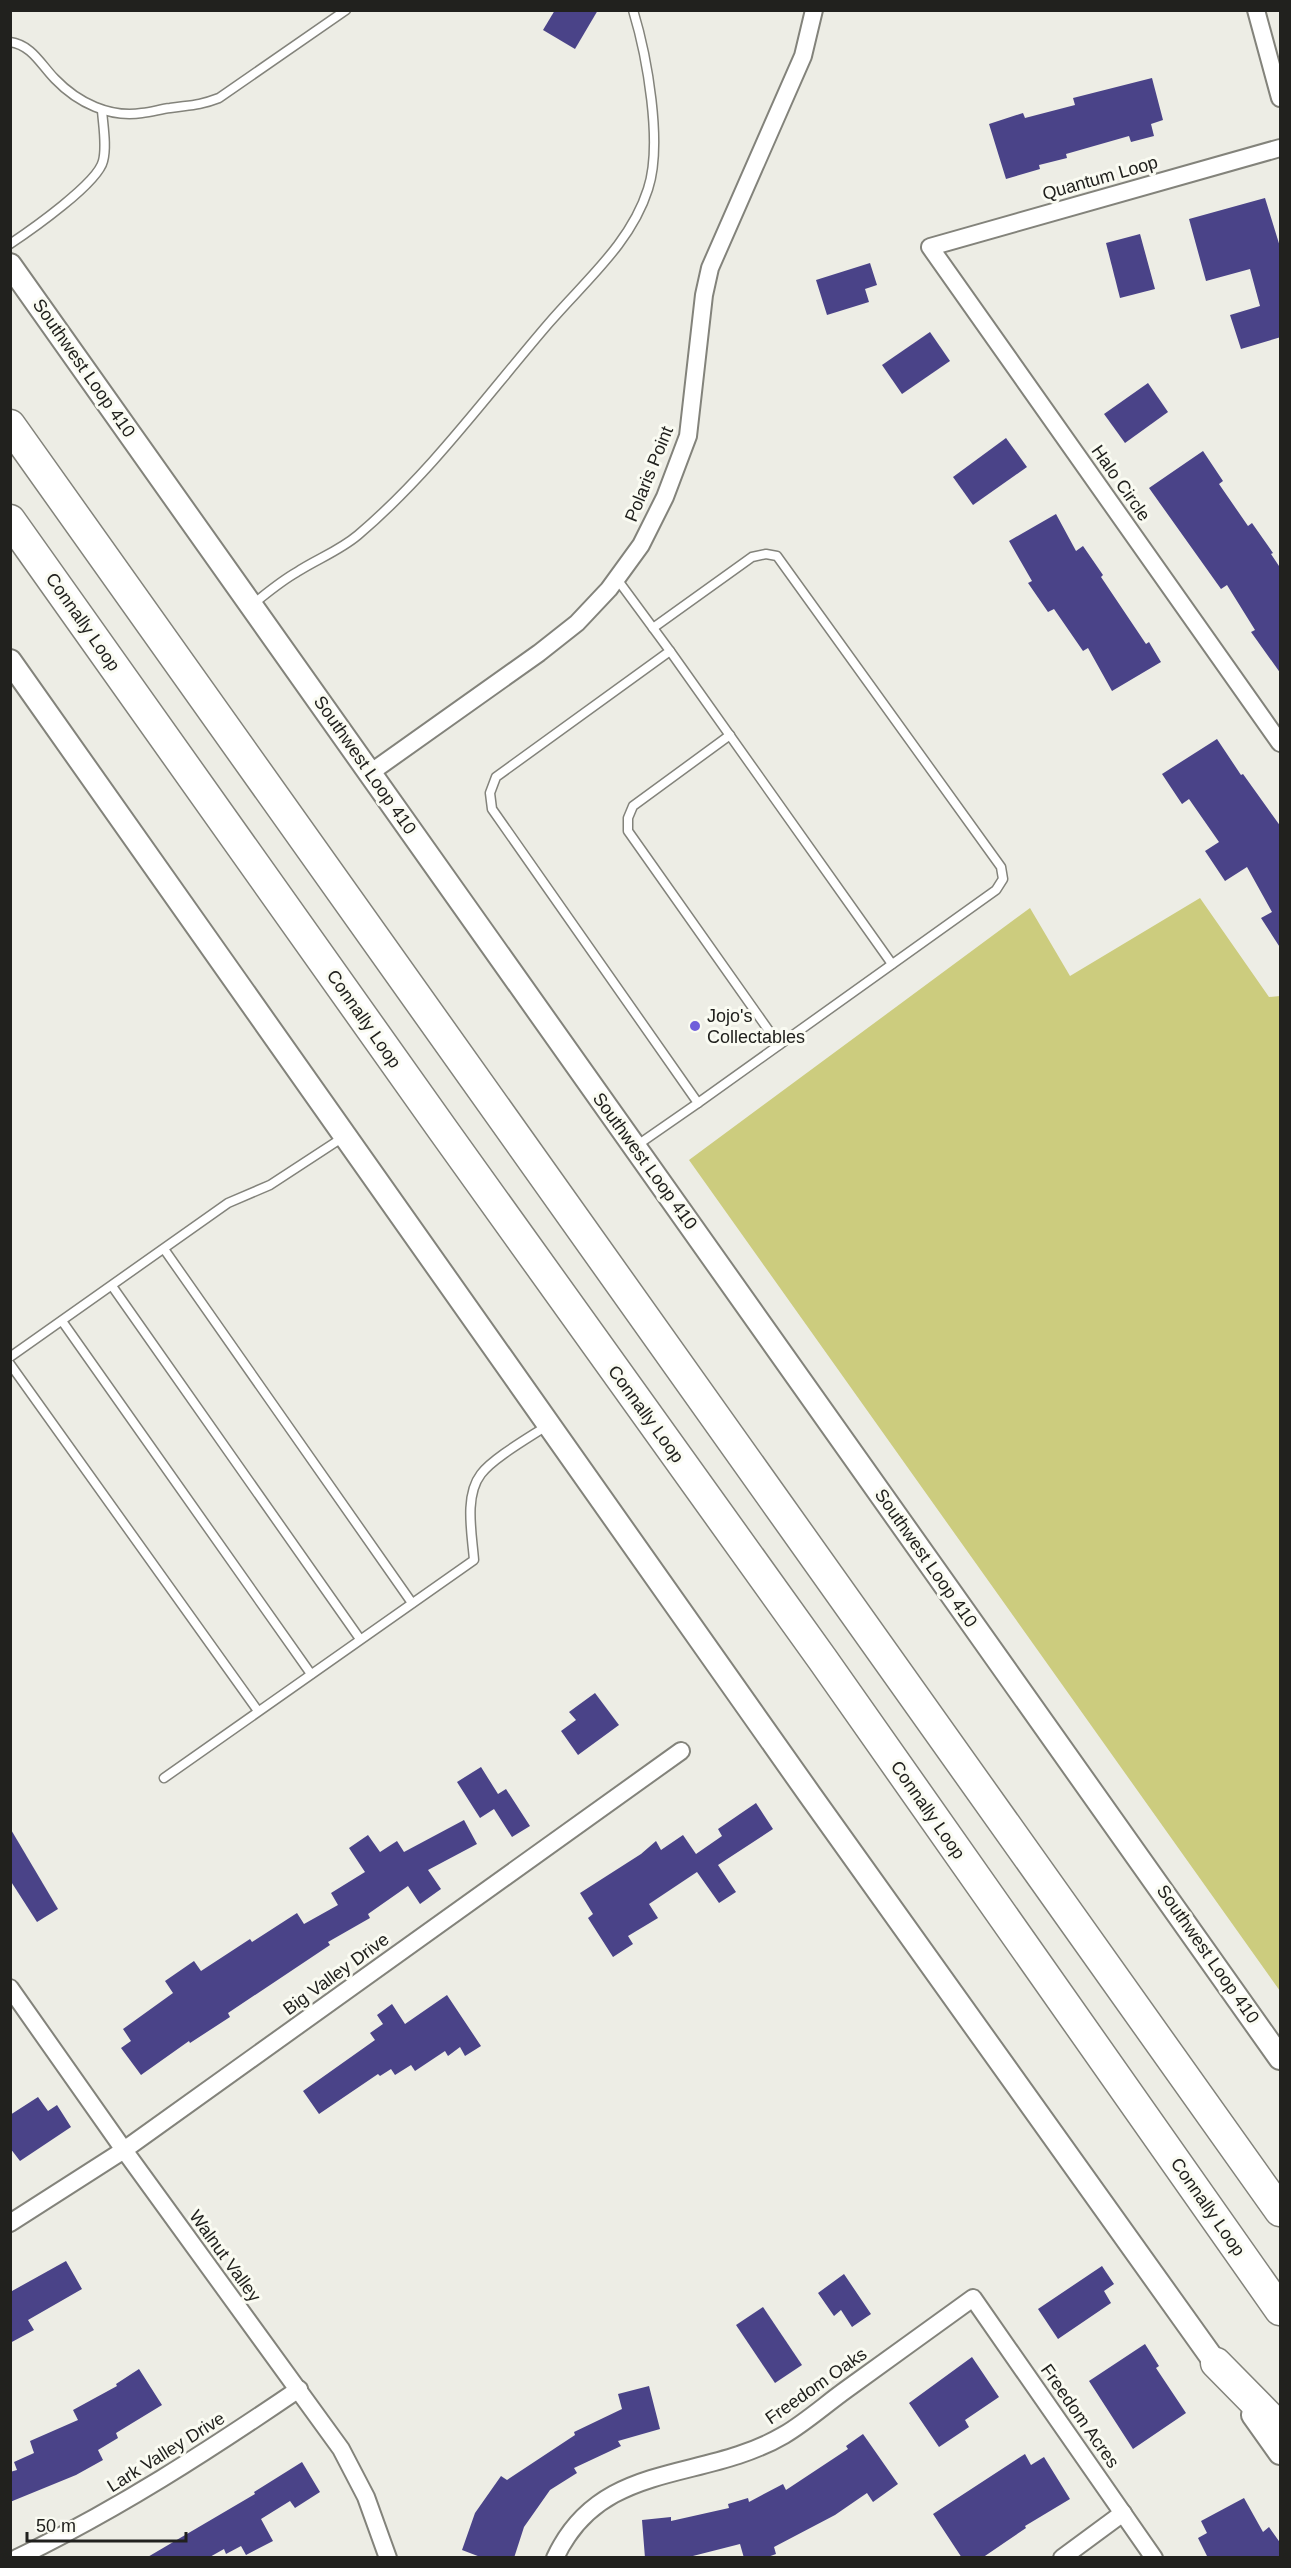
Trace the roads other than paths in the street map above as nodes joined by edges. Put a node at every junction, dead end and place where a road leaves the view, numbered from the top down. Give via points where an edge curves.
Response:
1 (346, 10) edge
2 (633, 10) edge
3 (814, 10) edge
4 (1256, 10) edge
5 (10, 42) edge
6 (1281, 98) edge
7 (102, 110) junction
8 (1281, 148) edge
9 (10, 244) edge
10 (930, 247) joint
11 (10, 265) edge
12 (10, 425) edge
13 (10, 520) edge
14 (617, 579) junction
15 (252, 604) junction
16 (653, 628) junction
17 (670, 651) junction
18 (10, 661) edge
19 (730, 735) junction
20 (1281, 743) edge
21 (370, 773) junction
22 (892, 964) junction
23 (778, 1045) junction
24 (698, 1103) junction
25 (345, 1136) junction
26 (635, 1146) junction
27 (164, 1249) junction
28 (112, 1286) junction
29 (62, 1321) junction
30 (10, 1357) edge
31 (10, 1364) edge
32 (548, 1424) junction
33 (412, 1603) junction
34 (360, 1639) junction
35 (311, 1674) junction
36 (258, 1711) junction
37 (681, 1751) dead end
38 (164, 1778) dead end
39 (10, 1988) edge
40 (1281, 2058) edge
41 (124, 2150) junction
42 (1281, 2211) edge
43 (10, 2223) edge
44 (973, 2298) joint
45 (1281, 2310) edge
46 (1216, 2363) junction
47 (299, 2389) junction
48 (1281, 2428) edge
49 (1281, 2453) edge
50 (1123, 2514) junction
51 (17, 2558) edge
52 (388, 2558) edge
53 (555, 2558) edge
54 (1062, 2558) edge
55 (1154, 2558) edge

1 - 7 lane via 219,98 197,106 140,114
2 - 15 lane via 641,36 653,122 653,162 648,190 624,239 413,484 334,553 297,571
3 - 14 street, Polaris Point via 803,56 710,268 688,436 641,545
4 - 6 street
5 - 7 lane via 25,46 57,81 87,104
7 - 9 lane via 103,162 90,181
8 - 10 street, Quantum Loop
10 - 20 street, Halo Circle
11 - 15 main road, Southwest Loop 410
12 - 42 highway
13 - 45 highway, Connally Loop
14 - 16 lane
14 - 21 street, Polaris Point via 577,623
15 - 21 main road, Southwest Loop 410
16 - 17 lane
16 - 22 lane via 752,557 777,556 1001,867 1003,879 996,890
17 - 19 lane
17 - 24 lane via 496,777 490,793 492,810
18 - 25 main road
19 - 22 lane
19 - 23 lane via 633,806 628,831
21 - 26 main road, Southwest Loop 410
22 - 23 lane
23 - 24 lane
24 - 26 lane
25 - 27 lane via 270,1185 228,1203
25 - 32 main road
26 - 40 main road, Southwest Loop 410
27 - 28 lane
27 - 33 lane
28 - 29 lane
28 - 34 lane
29 - 30 lane
29 - 35 lane
31 - 36 lane
32 - 33 lane via 480,1474 471,1507 474,1560
32 - 46 main road
33 - 34 lane
34 - 35 lane
35 - 36 lane
36 - 38 lane
37 - 41 street, Big Valley Drive
39 - 41 street, Walnut Valley
41 - 43 street, Big Valley Drive
41 - 47 street, Walnut Valley
44 - 50 street, Freedom Acres
44 - 53 street, Freedom Oaks via 785,2434 746,2454 633,2484 604,2498 580,2518
46 - 48 highway
46 - 49 main road
47 - 51 street, Lark Valley Drive via 192,2461
47 - 52 street, Walnut Valley via 340,2449 366,2497
50 - 54 street
50 - 55 street, Freedom Acres

